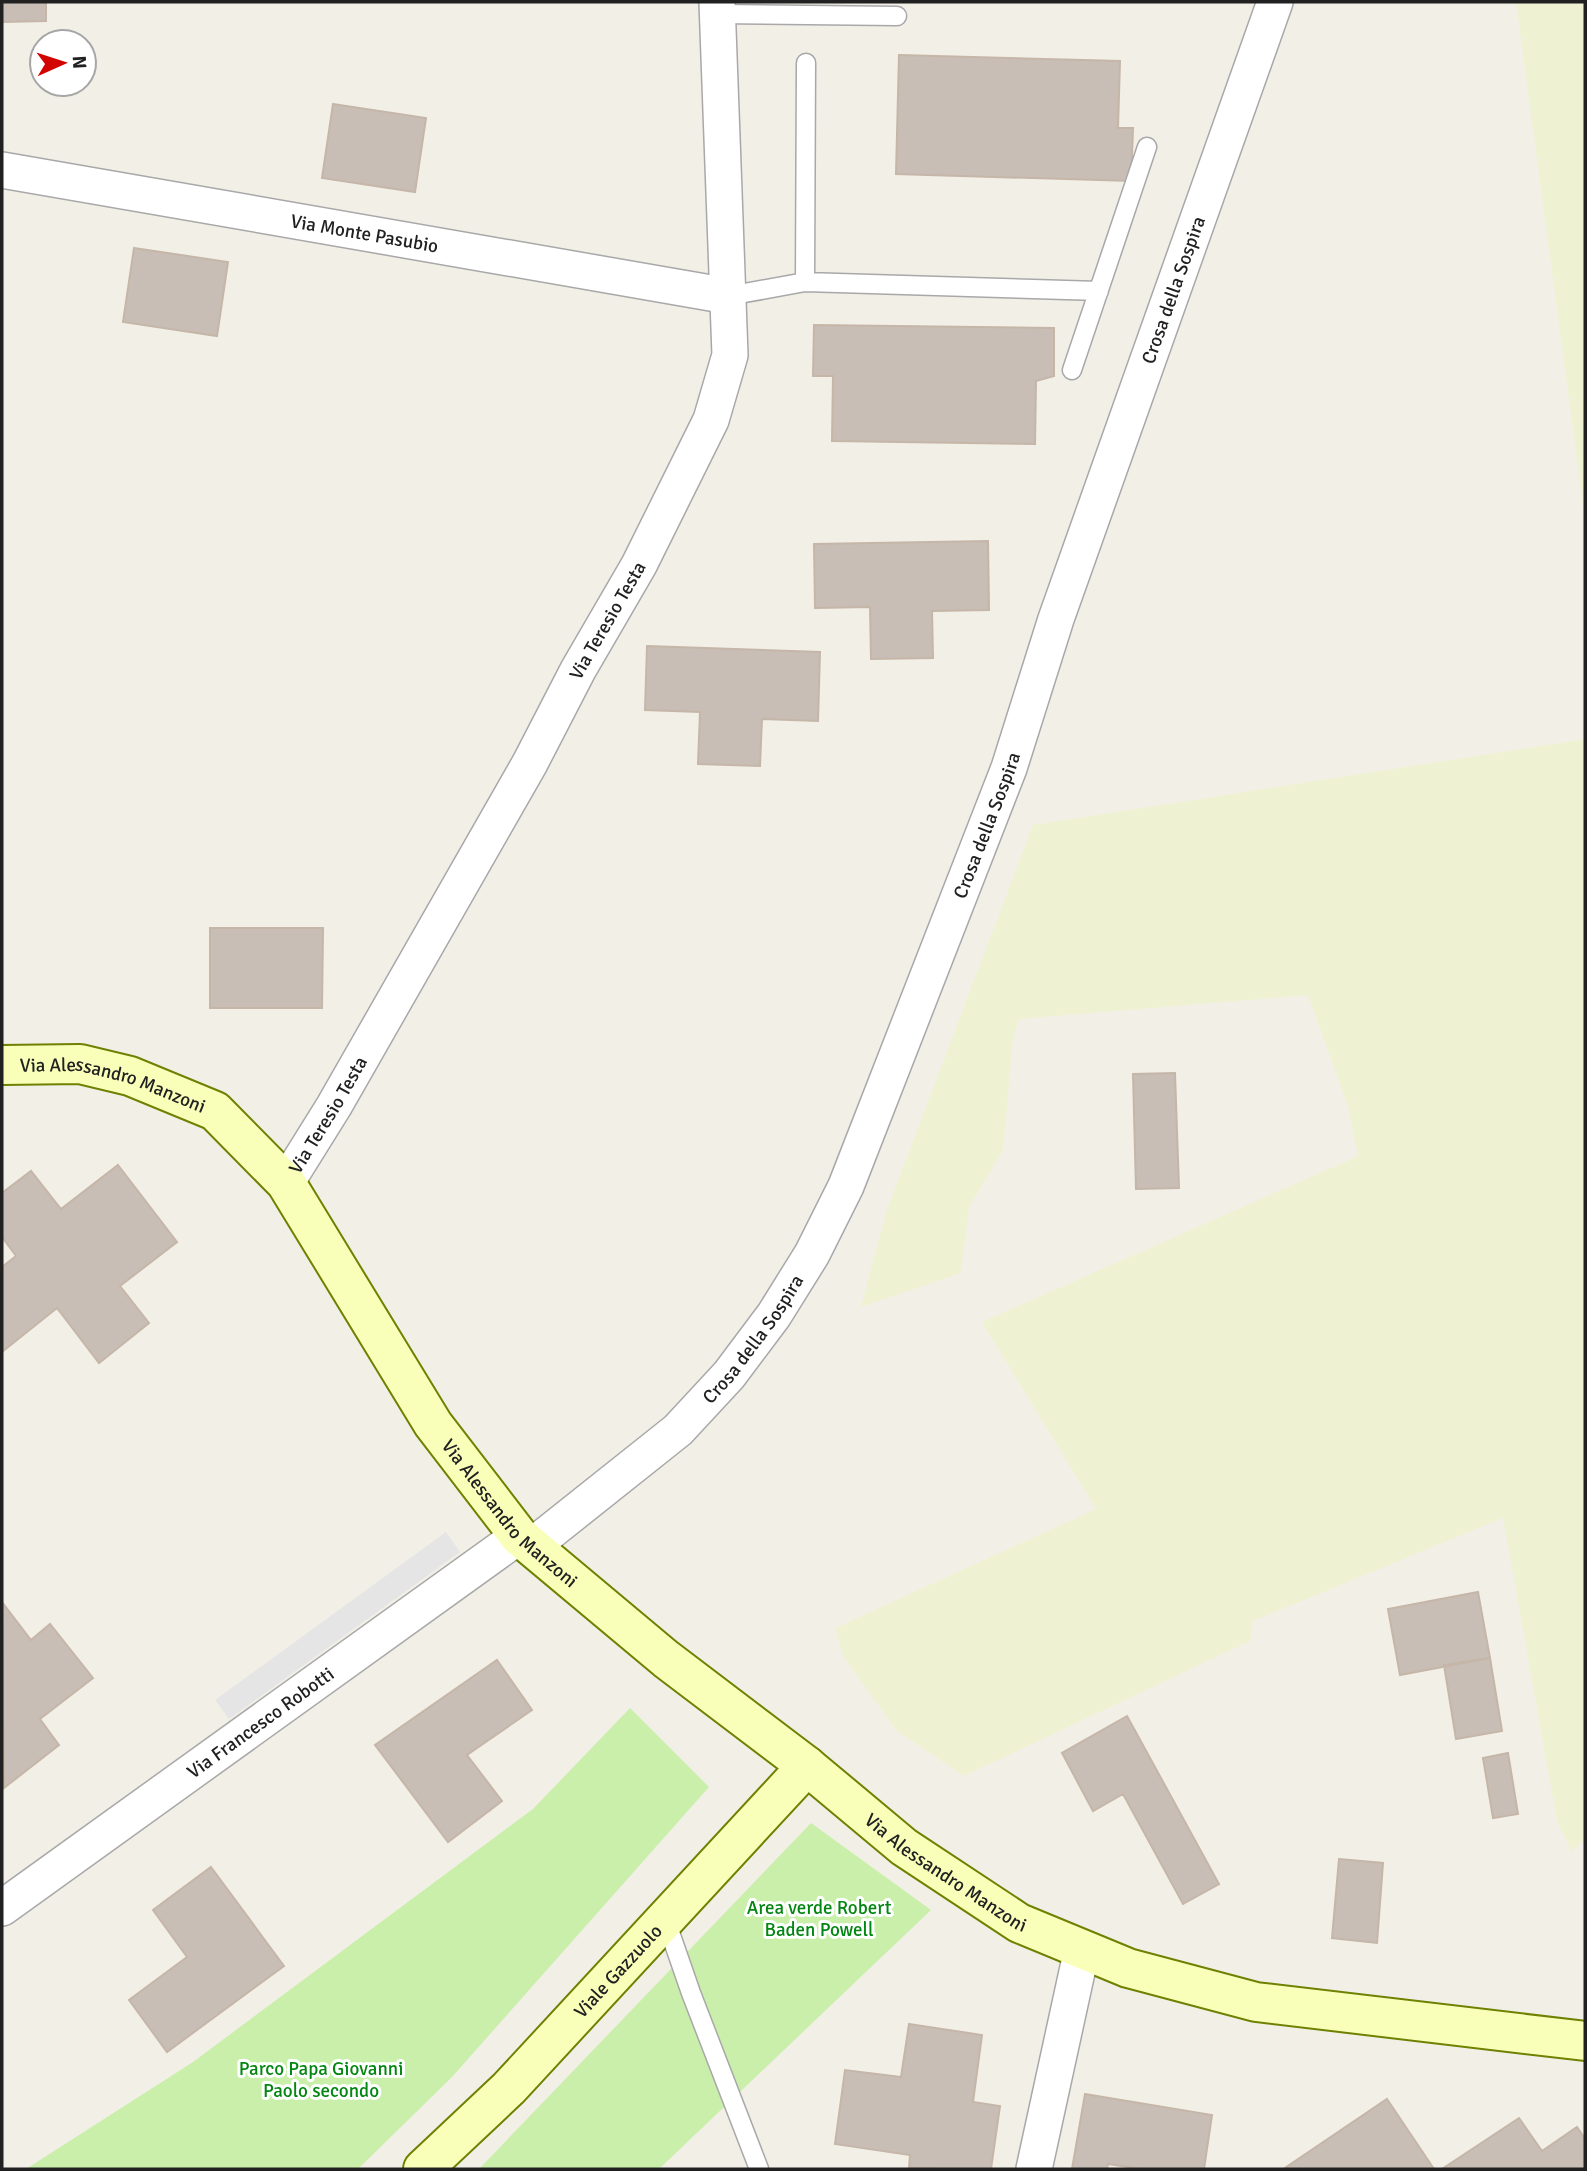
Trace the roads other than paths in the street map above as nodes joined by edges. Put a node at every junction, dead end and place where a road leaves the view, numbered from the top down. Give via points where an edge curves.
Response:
1 (1275, 2) edge
2 (729, 7) edge
3 (897, 16) dead end
4 (806, 63) dead end
5 (1147, 147) dead end
6 (2, 170) edge
7 (805, 282) junction
8 (1099, 291) junction
9 (728, 296) junction
10 (1072, 370) dead end
11 (2, 1065) edge
12 (286, 1183) junction
13 (525, 1542) junction
14 (807, 1766) junction
15 (2, 1908) edge
16 (666, 1920) junction
17 (1082, 1949) junction
18 (1585, 2041) edge
19 (423, 2169) edge
20 (759, 2169) edge
21 (1034, 2169) edge

1 - 13 street, Crosa della Sospira via 1056,619 1009,768 846,1186 775,1315 729,1375 678,1430
2 - 3 lane
2 - 9 street, Via Teresio Testa
4 - 7 lane
5 - 8 lane
6 - 9 street, Via Monte Pasubio
7 - 8 lane
7 - 9 lane
8 - 10 lane
9 - 12 street, Via Teresio Testa via 730,355 711,420 645,553 530,763
11 - 12 street, Via Alessandro Manzoni via 79,1063 130,1076 203,1106 215,1111
12 - 13 street, Via Alessandro Manzoni via 433,1424
13 - 14 street, Via Alessandro Manzoni via 666,1659
13 - 15 street, Via Francesco Robotti
14 - 16 street, Viale Gazzuolo
14 - 17 street, Via Alessandro Manzoni via 915,1854 1019,1923
16 - 19 street, Viale Gazzuolo via 509,2088
16 - 20 lane
17 - 18 street, Via Alessandro Manzoni via 1128,1968 1256,2002
17 - 21 street

